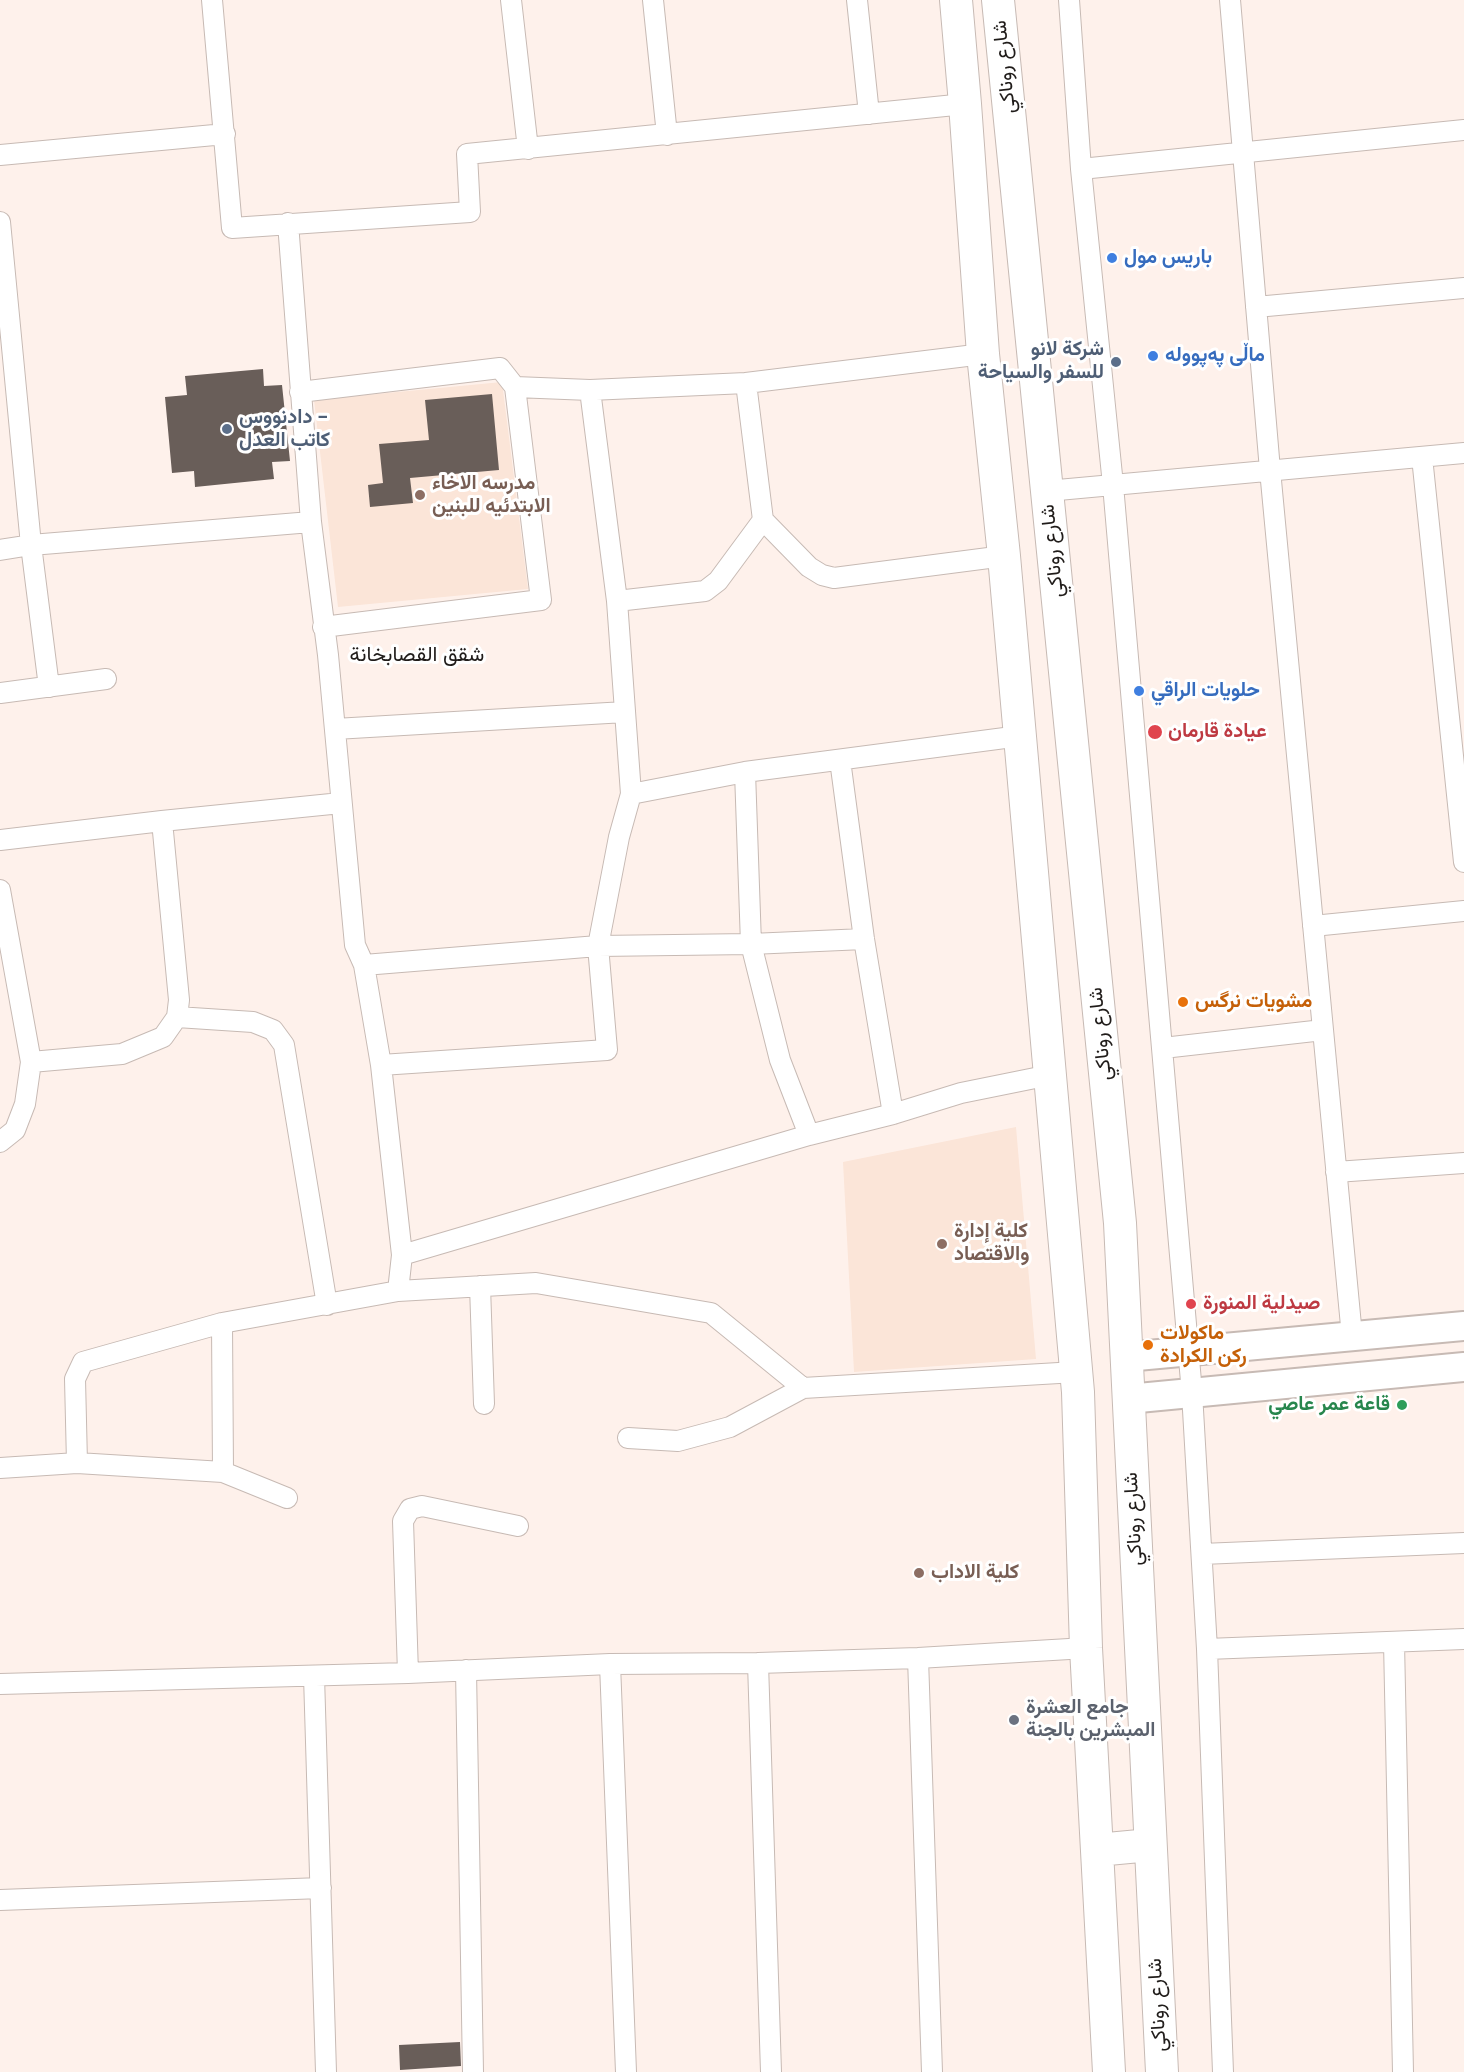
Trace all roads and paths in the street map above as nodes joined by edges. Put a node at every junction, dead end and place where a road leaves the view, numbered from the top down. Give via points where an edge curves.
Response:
1 (212, 0) edge
2 (511, 0) edge
3 (653, 0) edge
4 (857, 0) edge
5 (956, 0) edge
6 (998, 0) edge
7 (1069, 0) edge
8 (1230, 0) edge
9 (965, 104) junction
10 (869, 114) junction
11 (1464, 130) edge
12 (225, 134) junction
13 (667, 135) junction
14 (528, 149) junction
15 (1244, 153) junction
16 (0, 155) edge
17 (1081, 169) junction
18 (1017, 184) junction
19 (971, 188) junction
20 (0, 222) edge
21 (288, 223) junction
22 (1464, 288) edge
23 (1256, 307) junction
24 (983, 354) junction
25 (746, 383) junction
26 (515, 387) junction
27 (590, 390) junction
28 (300, 392) junction
29 (1464, 453) edge
30 (1422, 457) junction
31 (1270, 470) junction
32 (1113, 485) junction
33 (1047, 491) junction
34 (763, 520) junction
35 (311, 522) junction
36 (31, 545) junction
37 (0, 550) edge
38 (1004, 555) junction
39 (617, 601) junction
40 (323, 627) junction
41 (106, 679) dead end
42 (49, 687) junction
43 (0, 693) edge
44 (625, 712) junction
45 (334, 729) junction
46 (1020, 736) junction
47 (840, 760) junction
48 (745, 772) junction
49 (631, 794) junction
50 (341, 803) junction
51 (162, 821) junction
52 (0, 840) edge
53 (1463, 851) edge
54 (0, 890) edge
55 (1464, 911) edge
56 (1313, 926) junction
57 (864, 939) junction
58 (751, 944) junction
59 (598, 946) junction
60 (364, 964) junction
61 (177, 1017) junction
62 (1323, 1030) junction
63 (1163, 1048) junction
64 (31, 1062) junction
65 (381, 1065) junction
66 (1050, 1075) junction
67 (893, 1114) junction
68 (809, 1135) junction
69 (0, 1142) edge
70 (1464, 1163) edge
71 (1336, 1172) junction
72 (402, 1255) junction
73 (480, 1286) junction
74 (398, 1291) junction
75 (327, 1305) junction
76 (222, 1323) junction
77 (1464, 1326) edge
78 (1352, 1336) junction
79 (1189, 1352) junction
80 (1126, 1358) junction
81 (1464, 1367) edge
82 (1076, 1372) junction
83 (803, 1388) junction
84 (1192, 1393) junction
85 (1128, 1399) junction
86 (484, 1404) dead end
87 (628, 1438) dead end
88 (77, 1463) junction
89 (0, 1468) edge
90 (224, 1472) junction
91 (287, 1498) dead end
92 (518, 1526) dead end
93 (1464, 1543) edge
94 (1202, 1554) junction
95 (1464, 1639) edge
96 (1394, 1642) junction
97 (1086, 1648) junction
98 (1207, 1649) junction
99 (918, 1658) junction
100 (758, 1663) junction
101 (610, 1664) junction
102 (466, 1670) junction
103 (408, 1673) junction
104 (314, 1676) junction
105 (0, 1684) edge
106 (1150, 1845) junction
107 (1097, 1850) junction
108 (321, 1888) junction
109 (0, 1900) edge
110 (326, 2072) edge
111 (472, 2072) edge
112 (626, 2072) edge
113 (771, 2072) edge
114 (932, 2072) edge
115 (1109, 2072) edge
116 (1162, 2072) edge
117 (1223, 2072) edge
118 (1403, 2072) edge

1 - 12 street
2 - 14 street
3 - 13 street
4 - 10 street
5 - 9 main road
6 - 18 main road, شارع روناكي
7 - 17 street
8 - 15 street
9 - 10 street
9 - 19 main road
10 - 13 street
11 - 15 street
12 - 16 street
12 - 21 street via 232,228
13 - 14 street
14 - 21 street via 467,154 470,212
15 - 17 street
15 - 23 street
17 - 32 street
18 - 19 main road
18 - 33 main road, شارع روناكي
19 - 24 main road
20 - 36 street
21 - 28 street
22 - 23 street
23 - 31 street
24 - 25 street
24 - 38 main road
25 - 27 street
25 - 34 street
26 - 27 street
26 - 28 street via 500,368
26 - 40 street via 541,600
27 - 39 street
28 - 35 street
29 - 30 street
30 - 31 street
30 - 53 street
31 - 32 street
31 - 56 street
32 - 33 street
32 - 63 street
33 - 80 main road, شارع روناكي via 1120,1223
34 - 38 street via 809,567 834,578
34 - 39 street via 718,581 705,591
35 - 36 street
35 - 40 street
36 - 37 street
36 - 42 street
38 - 46 main road
39 - 44 street
40 - 45 street
41 - 42 street
42 - 43 street
44 - 45 street
44 - 49 street
45 - 50 street
46 - 47 street
46 - 66 main road
47 - 48 street
47 - 57 street
48 - 49 street
48 - 58 street
49 - 59 street
50 - 51 street
50 - 60 street via 355,945
51 - 52 street
51 - 61 street via 179,1000
54 - 64 street
55 - 56 street
56 - 62 street
57 - 58 street
57 - 67 street
58 - 59 street
58 - 68 street via 780,1060
59 - 60 street
59 - 65 street via 607,1050
60 - 65 street
61 - 64 street via 163,1037 122,1054
61 - 75 street via 253,1022 273,1030 284,1045
62 - 63 street
62 - 71 street
63 - 79 street
64 - 69 street via 25,1104 15,1130
65 - 72 street
66 - 67 street via 961,1092
66 - 82 main road
67 - 68 street
68 - 72 street
70 - 71 street
71 - 78 street
72 - 74 street
73 - 74 street
73 - 83 street via 536,1283 711,1313
73 - 86 street
74 - 75 street
75 - 76 street
76 - 88 street via 83,1362 75,1379
76 - 90 street
77 - 78 main road
78 - 79 main road
79 - 80 main road
79 - 84 street
80 - 85 main road, شارع روناكي
81 - 84 main road
82 - 83 street
82 - 97 main road
83 - 87 street via 730,1427 678,1441
84 - 85 main road
84 - 94 street
85 - 106 main road, شارع روناكي
88 - 89 street
88 - 90 street
90 - 91 street
92 - 103 street via 422,1506 410,1509 404,1521
93 - 94 street
94 - 98 street
95 - 96 street
96 - 98 street
96 - 118 street
97 - 99 street
97 - 107 main road
98 - 117 street
99 - 100 street
99 - 114 street
100 - 101 street
100 - 113 street
101 - 102 street
101 - 112 street
102 - 103 street
102 - 111 street
103 - 104 street
104 - 105 street
104 - 108 street
106 - 107 main road
106 - 116 main road, شارع روناكي
107 - 115 main road
108 - 109 street
108 - 110 street

